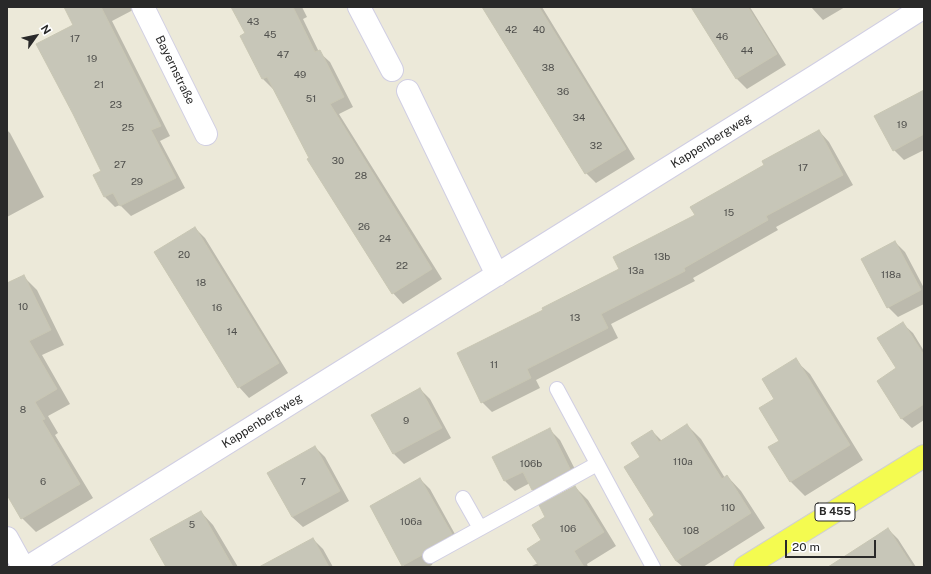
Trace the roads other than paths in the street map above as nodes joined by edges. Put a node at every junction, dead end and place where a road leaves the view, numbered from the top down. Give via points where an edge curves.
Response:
1 (143, 7) edge
2 (359, 7) edge
3 (924, 7) edge
4 (392, 70) dead end
5 (408, 91) dead end
6 (206, 134) dead end
7 (497, 275) junction
8 (557, 389) dead end
9 (924, 456) edge
10 (597, 464) junction
11 (463, 498) dead end
12 (480, 528) junction
13 (7, 538) edge
14 (430, 556) dead end
15 (23, 567) edge
16 (28, 567) edge
17 (653, 567) edge
18 (745, 567) edge

1 - 6 street, Bayernstraße
2 - 4 street
3 - 7 street, Kappenbergweg
5 - 7 street
7 - 16 street, Kappenbergweg
8 - 10 lane
9 - 18 main road, B 455
10 - 12 lane
10 - 17 lane
11 - 12 lane
12 - 14 lane
13 - 15 street

